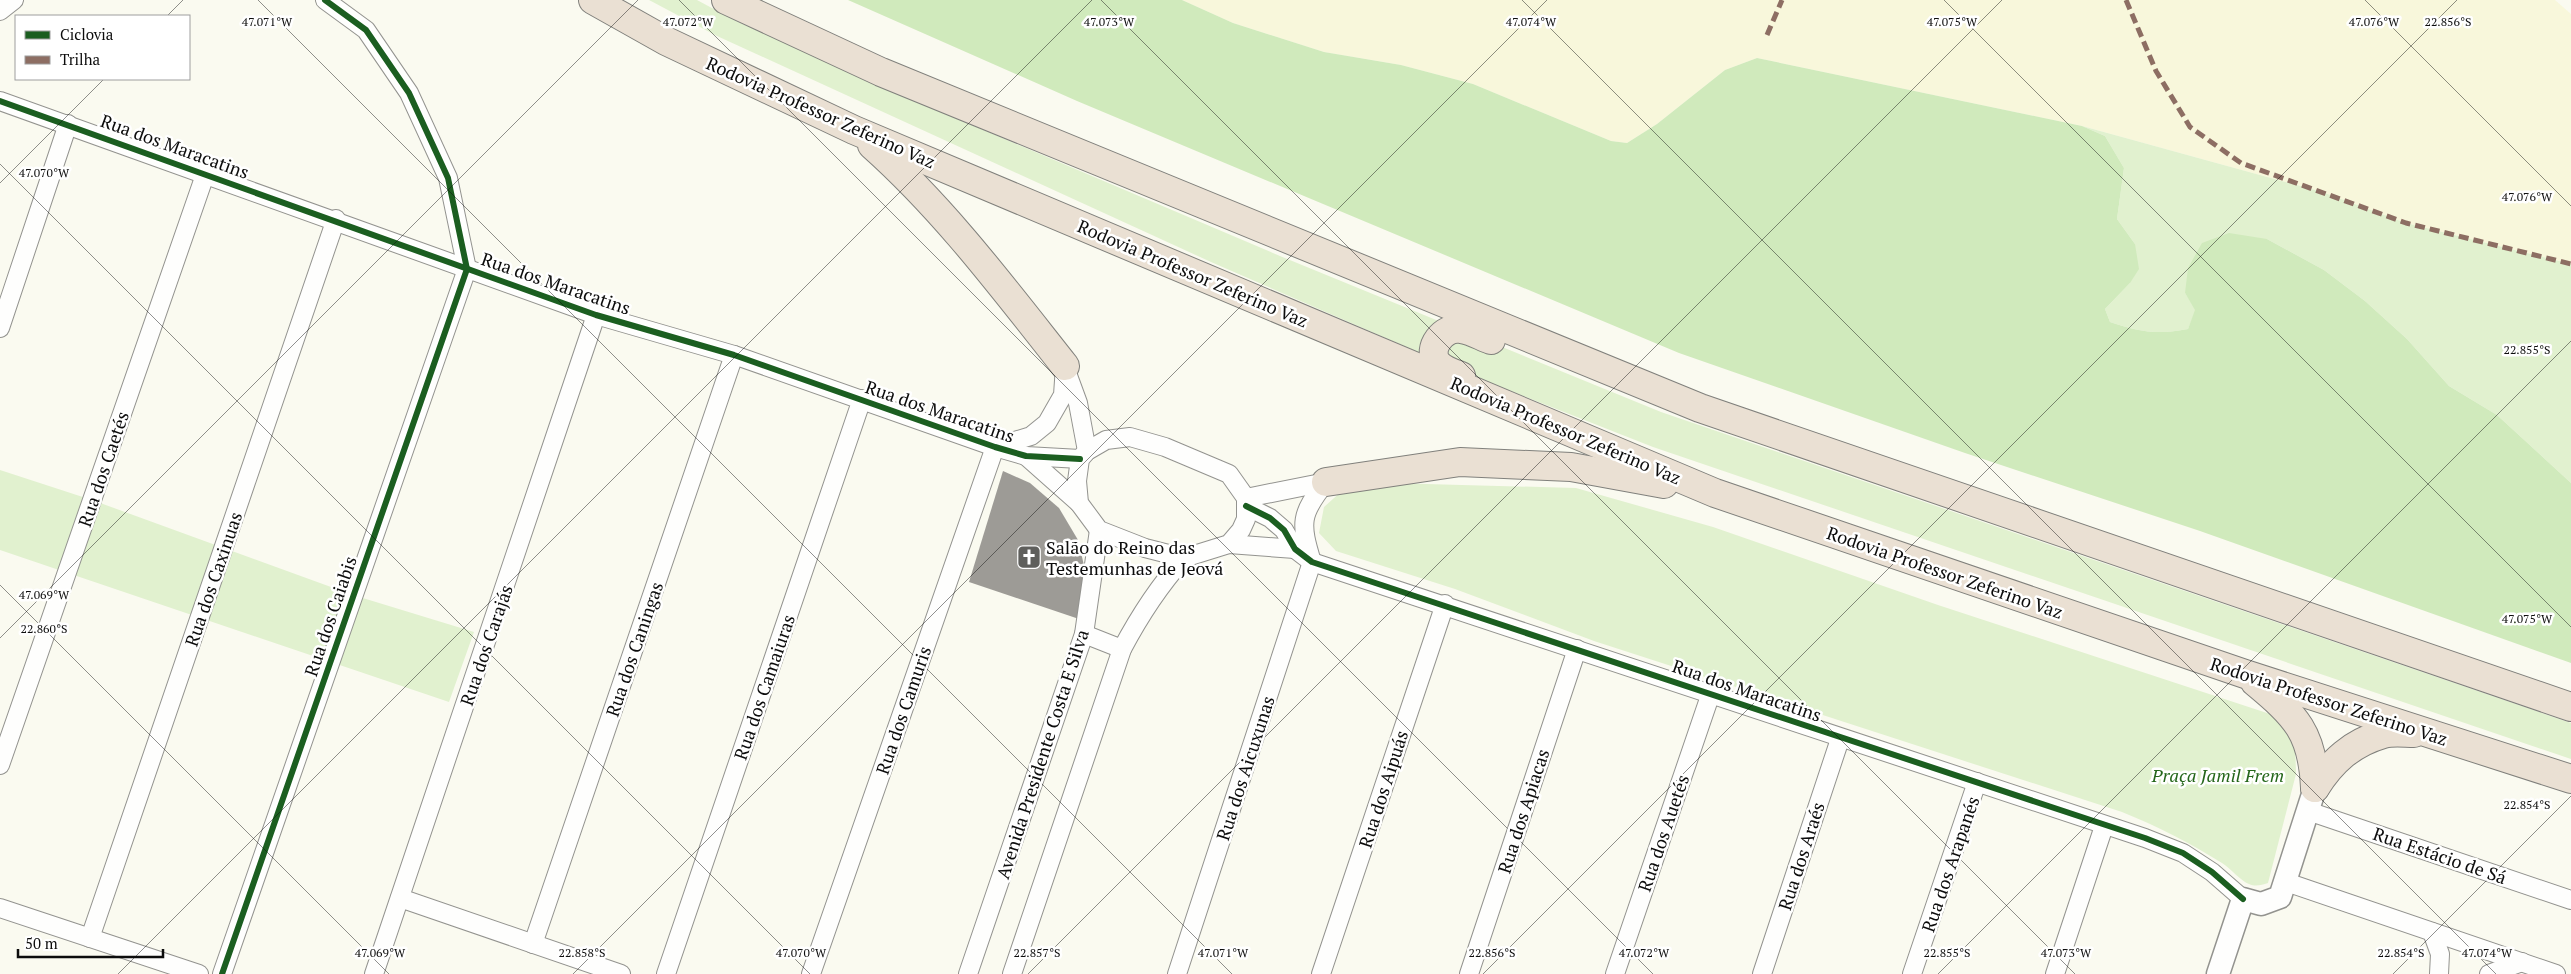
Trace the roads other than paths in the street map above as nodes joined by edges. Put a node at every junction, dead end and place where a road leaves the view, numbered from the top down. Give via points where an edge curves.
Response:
1 (14, 0) edge
2 (325, 0) edge
3 (593, 0) edge
4 (726, 0) edge
5 (0, 11) edge
6 (0, 100) edge
7 (68, 124) junction
8 (854, 130) junction
9 (206, 172) junction
10 (336, 220) junction
11 (467, 269) junction
12 (596, 315) junction
13 (0, 328) edge
14 (734, 355) junction
15 (1065, 366) junction
16 (862, 399) junction
17 (995, 447) junction
18 (1083, 455) junction
19 (1026, 456) junction
20 (1326, 482) junction
21 (1715, 493) junction
22 (1246, 502) junction
23 (1079, 503) junction
24 (2033, 523) junction
25 (1099, 530) junction
26 (1229, 544) junction
27 (1295, 549) junction
28 (1184, 558) junction
29 (1312, 562) junction
30 (1444, 604) junction
31 (2064, 613) junction
32 (1084, 634) junction
33 (1122, 649) junction
34 (1577, 649) junction
35 (2245, 674) junction
36 (1711, 693) junction
37 (2571, 707) edge
38 (2428, 733) junction
39 (1840, 739) junction
40 (0, 765) edge
41 (2571, 779) edge
42 (1977, 782) junction
43 (2312, 800) junction
44 (2104, 826) junction
45 (2286, 882) junction
46 (400, 898) junction
47 (2243, 900) junction
48 (2571, 900) edge
49 (0, 908) edge
50 (2432, 932) junction
51 (90, 938) junction
52 (533, 944) junction
53 (2522, 962) junction
54 (199, 974) edge
55 (222, 974) edge
56 (374, 974) edge
57 (621, 974) edge
58 (666, 974) edge
59 (811, 974) edge
60 (968, 974) edge
61 (1012, 974) edge
62 (1177, 974) edge
63 (1321, 974) edge
64 (1469, 974) edge
65 (1615, 974) edge
66 (1762, 974) edge
67 (1912, 974) edge
68 (2056, 974) edge
69 (2218, 974) edge
70 (2439, 974) edge
71 (2489, 974) edge
72 (2556, 974) edge

1 - 5 street
2 - 11 street via 366,30 409,93 448,178
3 - 8 highway, Rodovia Professor Zeferino Vaz via 666,41
4 - 24 highway via 881,72 1700,408
6 - 7 street, Rua dos Maracatins
7 - 9 street, Rua dos Maracatins
7 - 13 street
8 - 15 highway via 910,179 995,276
8 - 21 highway, Rodovia Professor Zeferino Vaz
9 - 10 street, Rua dos Maracatins
9 - 40 street, Rua dos Caetés
10 - 11 street, Rua dos Maracatins
10 - 51 street, Rua dos Caxinuas
11 - 12 street, Rua dos Maracatins
11 - 55 street, Rua dos Caiabis
12 - 14 street, Rua dos Maracatins
12 - 46 street, Rua dos Carajás
14 - 16 street, Rua dos Maracatins
14 - 52 street, Rua dos Caningas
15 - 17 street via 1063,395 1047,423 1031,436
15 - 18 street via 1078,403
16 - 17 street, Rua dos Maracatins
16 - 58 street, Rua dos Camaiuras
17 - 19 street, Rua dos Maracatins
17 - 59 street, Rua dos Camuris
18 - 19 street, Rua dos Maracatins
18 - 22 street via 1106,440 1130,437 1165,446 1229,474
18 - 23 street via 1077,481
19 - 23 street, Rua dos Maracatins
20 - 21 highway via 1460,462 1571,467
20 - 22 street
20 - 29 street via 1310,501 1304,519 1304,536
21 - 31 highway, Rodovia Professor Zeferino Vaz
22 - 26 street via 1246,519
22 - 27 street, Rua dos Maracatins via 1284,530
23 - 25 street
24 - 31 highway via 2000,521 1691,417 1461,329 1449,330 1434,348 1434,357 1443,368 1512,398 1739,489 1994,574
24 - 37 highway
25 - 28 street via 1145,548
25 - 32 street, Avenida Presidente Costa E Silva
26 - 27 street
26 - 28 street
27 - 29 street, Rua dos Maracatins
28 - 33 street via 1161,583
29 - 30 street, Rua dos Maracatins
29 - 62 street, Rua dos Aicuxunas
30 - 34 street, Rua dos Maracatins
30 - 63 street, Rua dos Aipuás
31 - 35 highway, Rodovia Professor Zeferino Vaz
32 - 33 street
32 - 60 street, Avenida Presidente Costa E Silva
33 - 61 street
34 - 36 street, Rua dos Maracatins
34 - 64 street, Rua dos Apiacas
35 - 38 highway, Rodovia Professor Zeferino Vaz
35 - 43 highway via 2277,700 2302,727 2314,761
36 - 39 street, Rua dos Maracatins
36 - 65 street, Rua dos Auetés
38 - 41 highway, Rodovia Professor Zeferino Vaz
38 - 43 highway via 2385,733 2354,746 2328,767
39 - 42 street, Rua dos Maracatins
39 - 66 street, Rua dos Araés
42 - 44 street, Rua dos Maracatins
42 - 67 street, Rua dos Arapanés
43 - 45 street
43 - 48 street, Rua Estácio de Sá
44 - 47 street, Rua dos Maracatins via 2183,853 2212,872
44 - 68 street
45 - 47 street via 2280,897 2261,904
45 - 50 street
46 - 52 street
46 - 56 street, Rua dos Carajás
47 - 69 street
49 - 51 street
50 - 53 street
50 - 70 street via 2440,954
51 - 54 street
52 - 57 street
53 - 71 street
53 - 72 street

